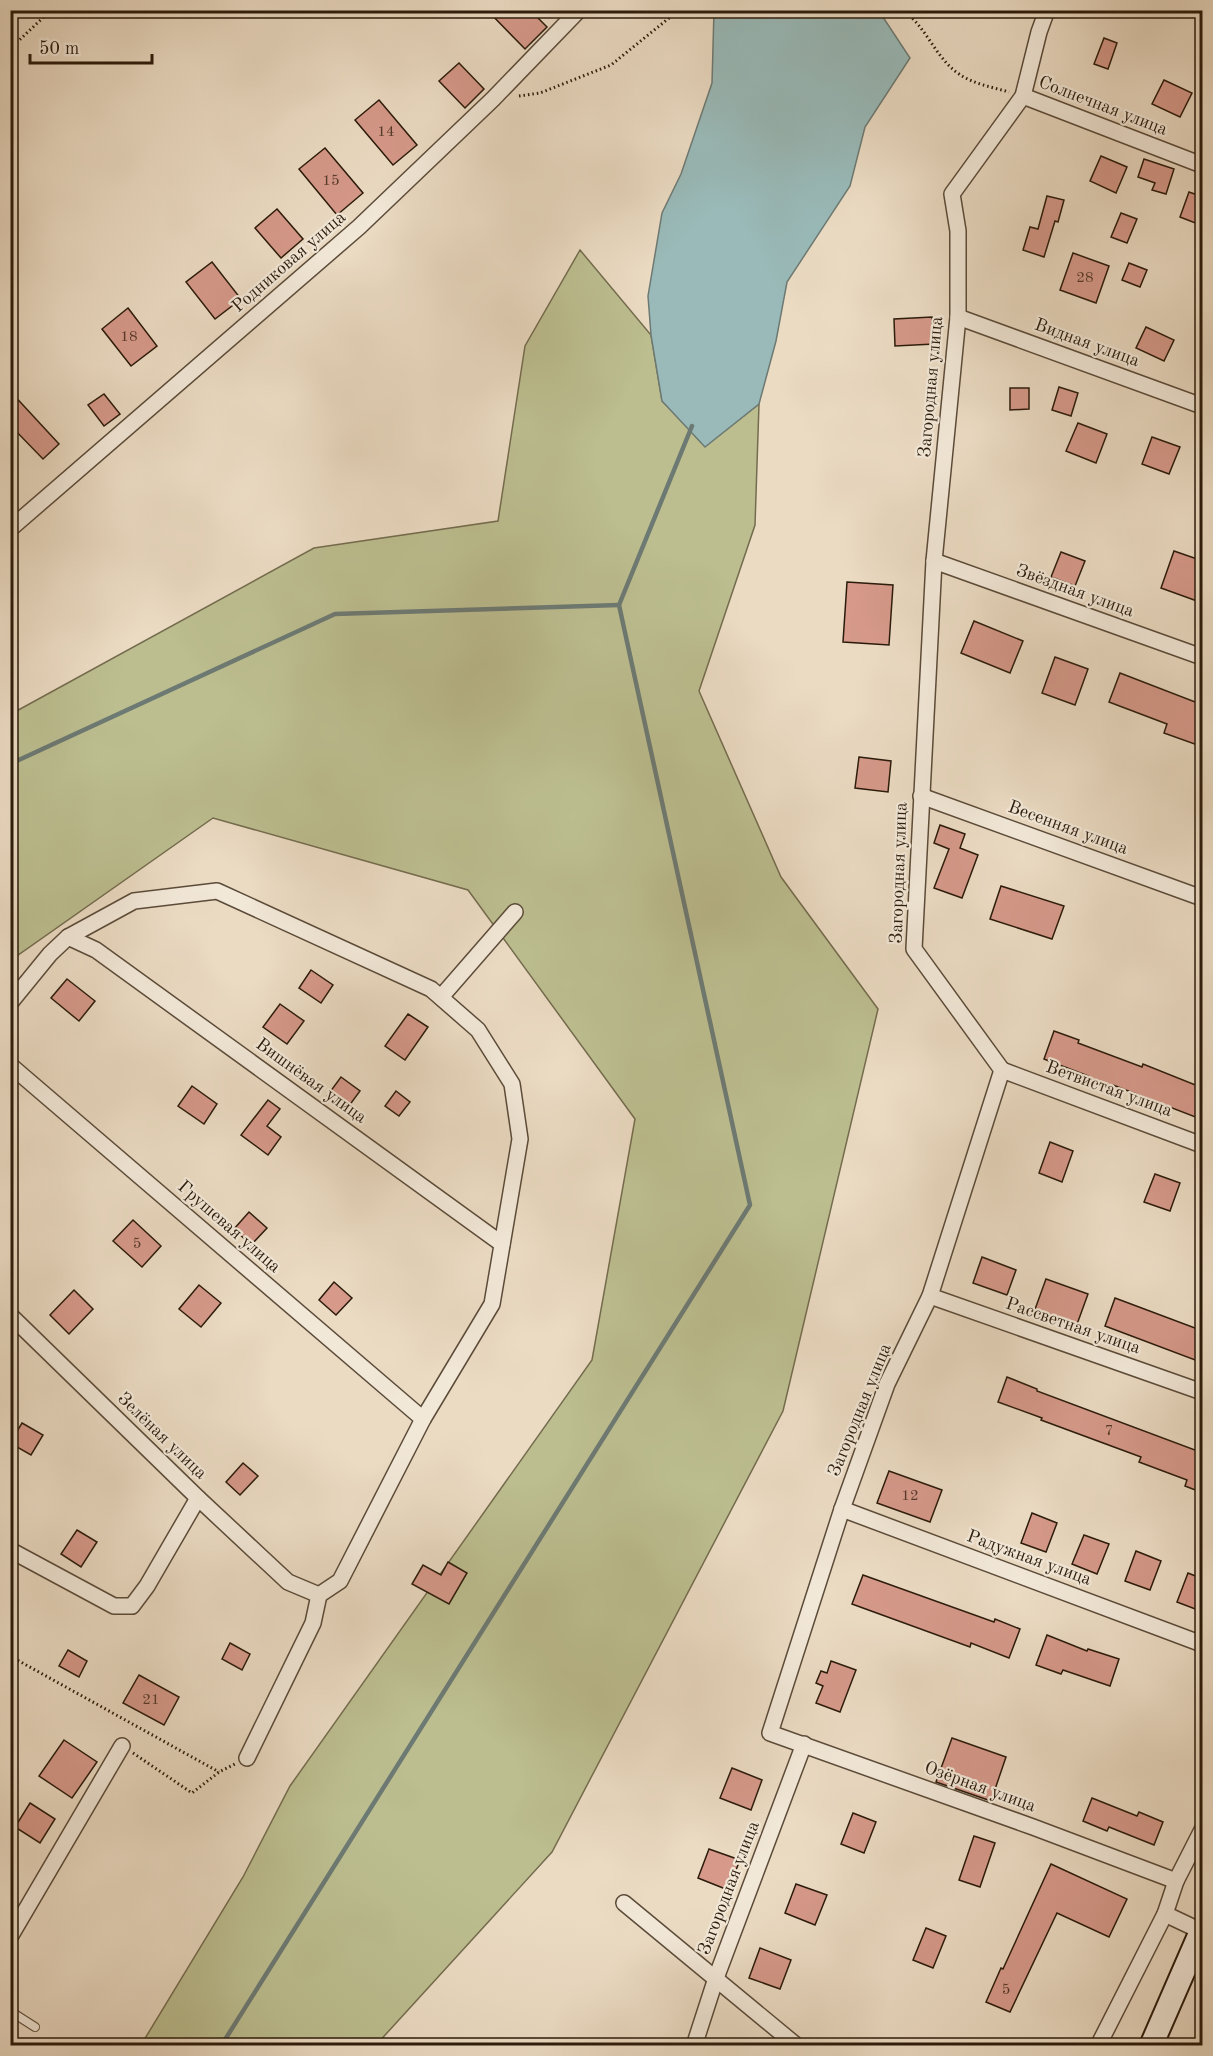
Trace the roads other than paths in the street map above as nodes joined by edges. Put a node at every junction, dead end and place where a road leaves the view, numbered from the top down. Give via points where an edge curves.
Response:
1 (579, 10) edge
2 (1047, 10) edge
3 (1023, 96) junction
4 (1203, 165) edge
5 (958, 317) junction
6 (1203, 406) edge
7 (10, 529) edge
8 (934, 561) junction
9 (1203, 657) edge
10 (921, 796) junction
11 (1203, 898) edge
12 (515, 912) dead end
13 (68, 937) junction
14 (441, 997) junction
15 (10, 1003) edge
16 (10, 1065) edge
17 (1002, 1070) junction
18 (1203, 1145) edge
19 (502, 1244) junction
20 (930, 1296) junction
21 (10, 1315) edge
22 (1203, 1392) edge
23 (423, 1419) junction
24 (198, 1498) junction
25 (842, 1509) junction
26 (10, 1550) edge
27 (319, 1595) junction
28 (1203, 1644) edge
29 (770, 1733) joint
30 (804, 1744) junction
31 (122, 1746) road end
32 (246, 1758) road end
33 (1203, 1830) edge
34 (1176, 1881) junction
35 (624, 1903) dead end
36 (1165, 1914) junction
37 (1202, 1930) edge
38 (10, 1937) edge
39 (716, 1978) junction
40 (10, 2012) edge
41 (35, 2027) dead end
42 (694, 2046) edge
43 (798, 2046) edge
44 (1098, 2046) edge
45 (1150, 2046) edge

1 - 7 street, Родниковая улица via 359,227
2 - 3 street, Загородная улица
3 - 4 street, Солнечная улица
3 - 5 street, Загородная улица via 951,194 958,231
5 - 6 street, Видная улица
5 - 8 street, Загородная улица
8 - 9 street, Звёздная улица
8 - 10 street, Загородная улица
10 - 11 street, Весенняя улица
10 - 17 street, Загородная улица via 914,949
12 - 14 street
13 - 14 street via 134,901 217,891
13 - 15 street
13 - 19 street, Вишнёвая улица via 96,950
14 - 19 street via 478,1030 512,1084 520,1139
16 - 23 street, Грушевая улица
17 - 18 street, Ветвистая улица
17 - 20 street, Загородная улица
19 - 23 street via 492,1304
20 - 22 street, Рассветная улица
20 - 25 street, Загородная улица via 887,1384
21 - 24 street, Зелёная улица
23 - 27 street via 340,1581
24 - 26 street via 132,1606 114,1606
24 - 27 street, Зелёная улица via 288,1582
25 - 28 street, Радужная улица
25 - 29 street, Загородная улица
27 - 32 street via 313,1623
29 - 30 street, Озёрная улица
30 - 34 street, Озёрная улица
30 - 39 street, Загородная улица
31 - 38 street
33 - 34 street
34 - 36 street
35 - 39 street
36 - 37 street
36 - 44 street
37 - 45 street
39 - 42 street, Загородная улица
39 - 43 street
40 - 41 lane

